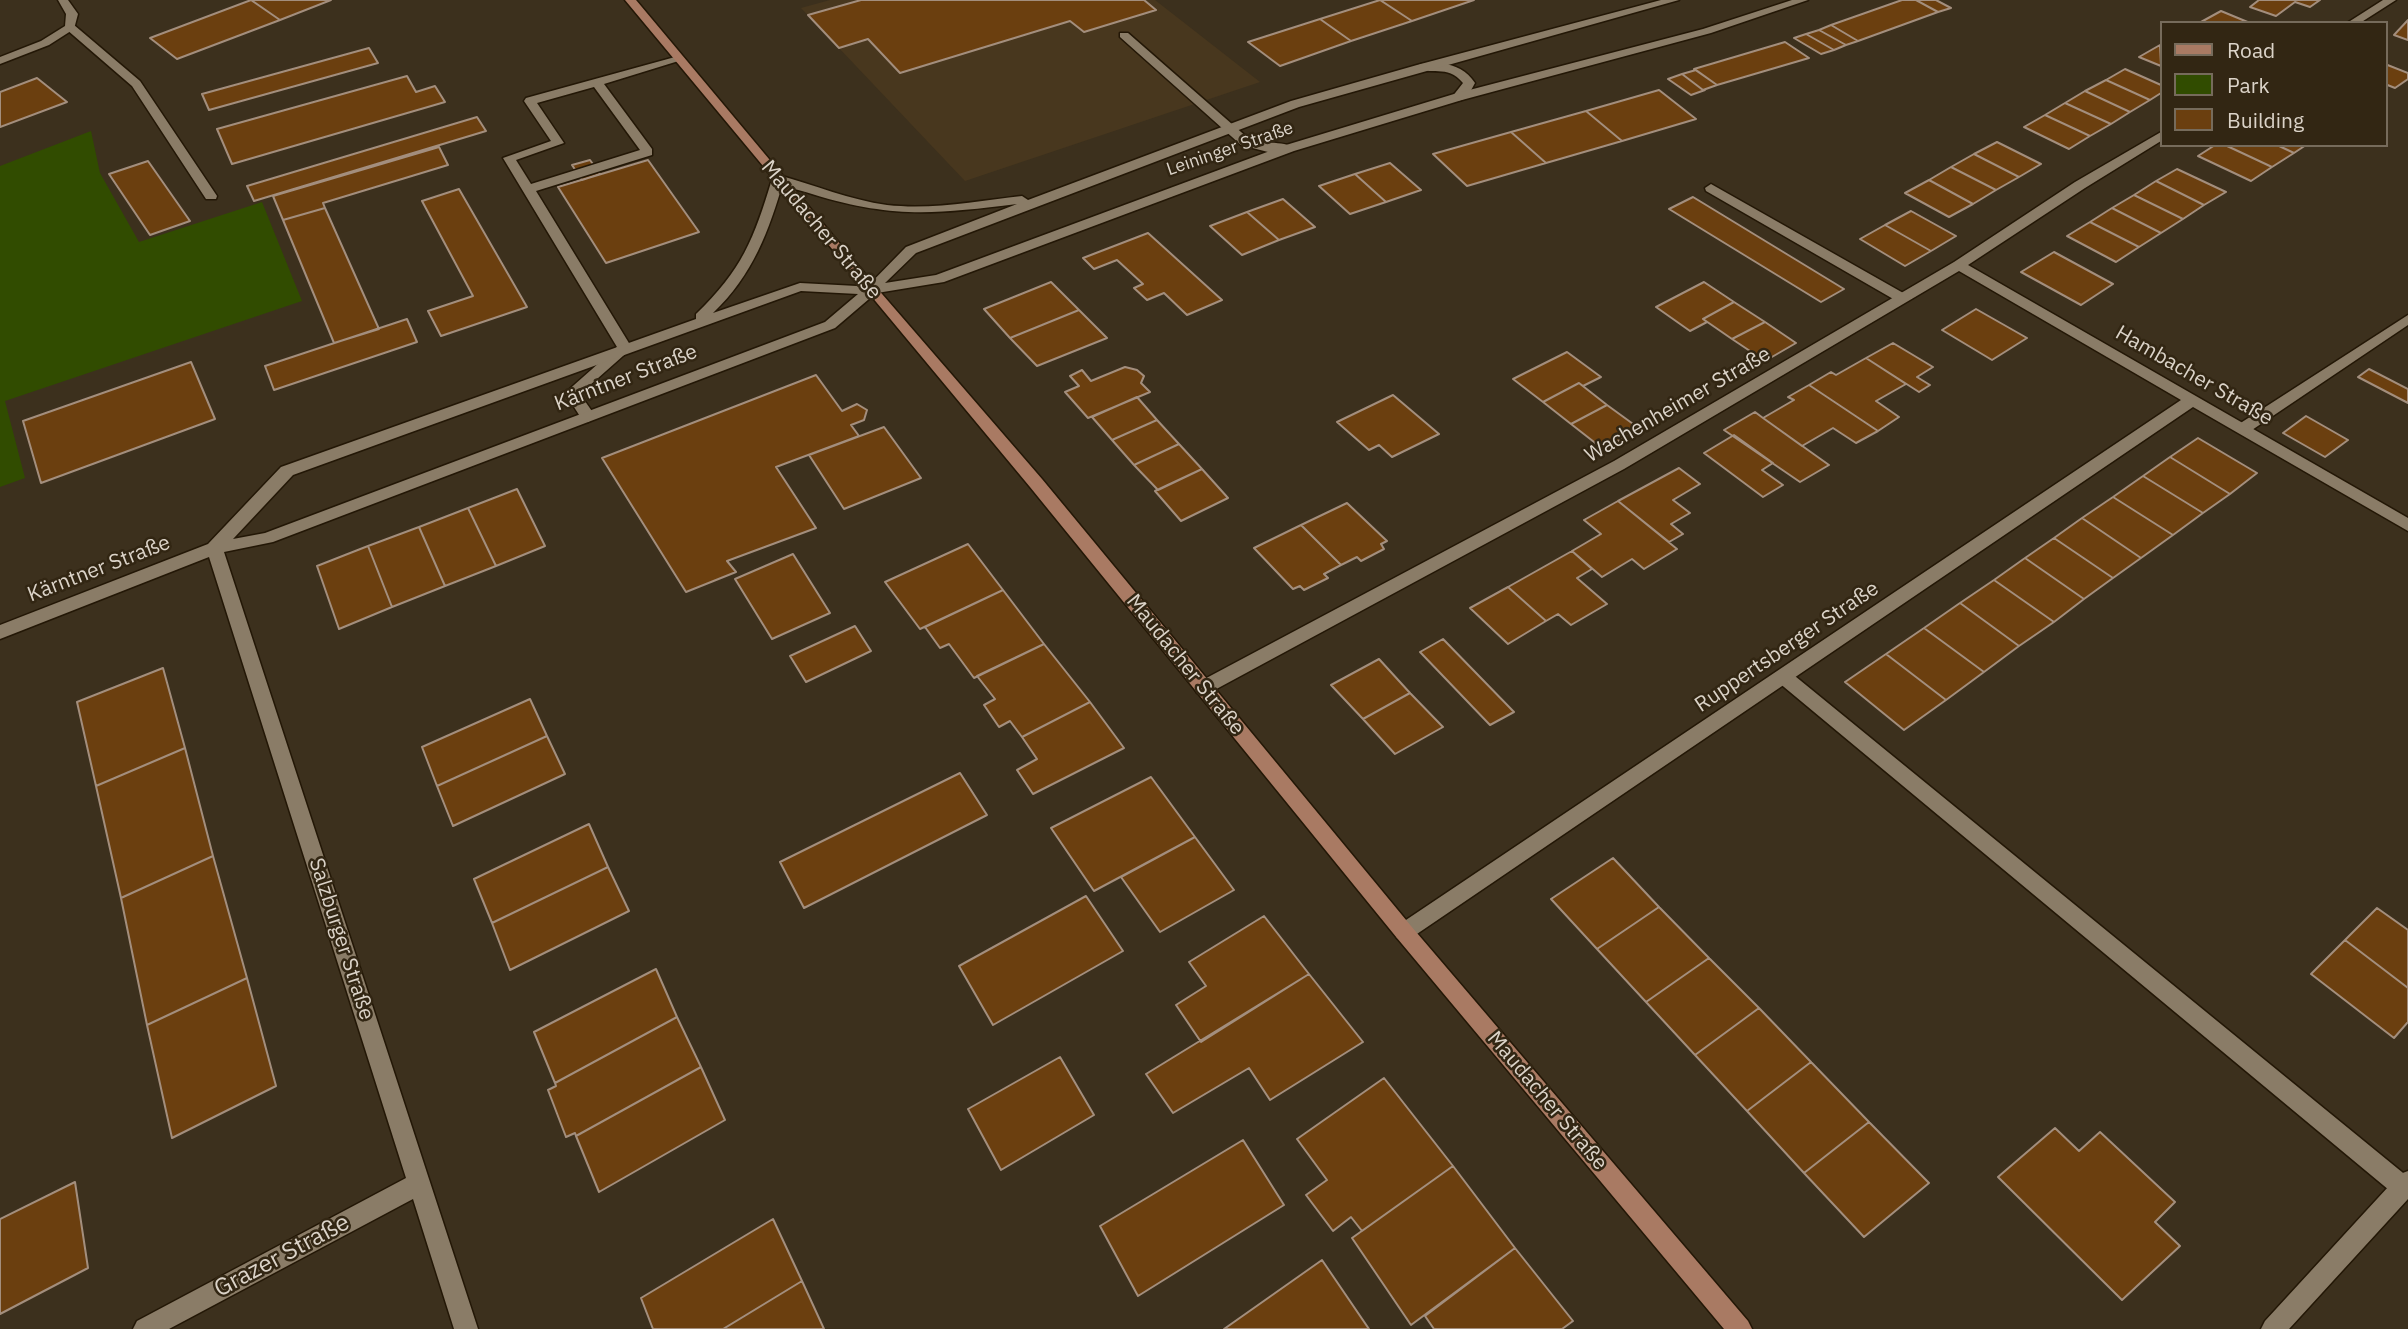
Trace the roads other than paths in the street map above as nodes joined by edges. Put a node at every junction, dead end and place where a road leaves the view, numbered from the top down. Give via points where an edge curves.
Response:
1 (63, 0) edge
2 (630, 0) edge
3 (1674, 0) edge
4 (1802, 0) edge
5 (2390, 0) edge
6 (2355, 21) edge
7 (70, 27) junction
8 (1124, 35) dead end
9 (679, 59) junction
10 (0, 61) edge
11 (1421, 66) junction
12 (596, 82) junction
13 (1458, 97) junction
14 (1227, 128) junction
15 (2160, 137) edge
16 (1290, 148) junction
17 (778, 179) junction
18 (1711, 188) dead end
19 (528, 189) junction
20 (211, 195) dead end
21 (1047, 197) junction
22 (1959, 265) junction
23 (870, 290) junction
24 (1900, 298) junction
25 (2408, 319) edge
26 (693, 323) junction
27 (625, 348) junction
28 (2194, 399) junction
29 (588, 417) junction
30 (2244, 428) junction
31 (2408, 525) edge
32 (214, 548) junction
33 (0, 632) edge
34 (1784, 677) junction
35 (1203, 688) junction
36 (1404, 932) junction
37 (419, 1183) junction
38 (2406, 1184) edge
39 (145, 1329) edge
40 (466, 1329) edge
41 (1740, 1329) edge
42 (2273, 1329) edge

1 - 7 street via 72,13
2 - 9 main road, Maudacher Straße
3 - 11 street, Leininger Straße
4 - 13 street, Leininger Straße via 1707,31
5 - 6 street
7 - 10 street
7 - 20 street via 135,84
8 - 14 street
9 - 12 street
9 - 17 main road, Maudacher Straße
11 - 13 street via 1460,72 1469,83
11 - 14 street, Leininger Straße
12 - 19 street via 530,101 558,143 509,158
12 - 19 street via 648,152
13 - 16 street, Leininger Straße
14 - 16 street via 1257,146
14 - 21 street, Leininger Straße
15 - 22 street, Wachenheimer Straße
16 - 23 street, Leininger Straße via 939,279
17 - 21 street, Leininger Straße via 869,206 903,210
17 - 23 main road, Maudacher Straße
17 - 26 street, Kärntner Straße via 745,270 726,295
18 - 24 street
19 - 27 street
21 - 23 street, Leininger Straße via 911,250
22 - 24 street, Wachenheimer Straße
22 - 28 street, Hambacher Straße
23 - 26 street, Kärntner Straße via 800,287
23 - 29 street, Kärntner Straße via 830,325
23 - 35 main road, Maudacher Straße
24 - 35 street, Wachenheimer Straße via 1619,465
25 - 30 street
26 - 27 street, Kärntner Straße
27 - 29 street via 572,393
27 - 32 street, Kärntner Straße via 288,471
28 - 30 street, Hambacher Straße
28 - 34 street, Ruppertsberger Straße
29 - 32 street, Kärntner Straße via 267,538
30 - 31 street, Hambacher Straße
32 - 33 street, Kärntner Straße
32 - 37 street, Salzburger Straße
34 - 36 street, Ruppertsberger Straße
34 - 38 street
35 - 36 main road, Maudacher Straße
36 - 41 main road, Maudacher Straße
37 - 39 street, Grazer Straße
37 - 40 street, Salzburger Straße
38 - 42 street

